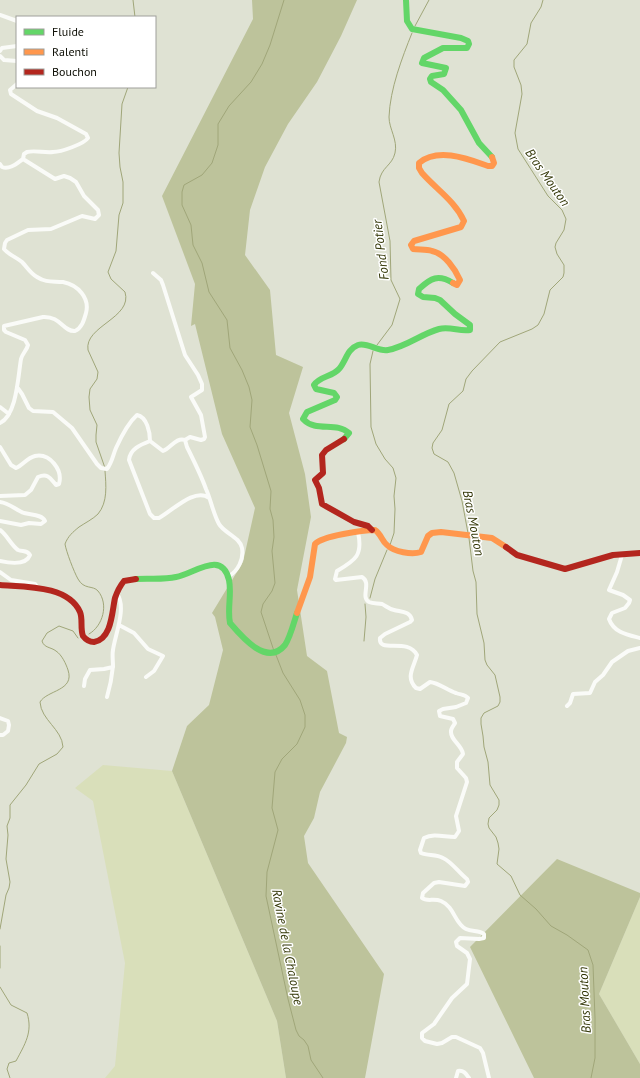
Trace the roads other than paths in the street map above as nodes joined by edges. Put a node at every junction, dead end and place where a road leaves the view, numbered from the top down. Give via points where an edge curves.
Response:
1 (406, 0) edge
2 (0, 15) edge
3 (16, 21) edge
4 (16, 46) edge
5 (0, 51) edge
6 (0, 56) edge
7 (16, 61) edge
8 (16, 85) edge
9 (23, 158) junction
10 (0, 164) edge
11 (153, 273) dead end
12 (17, 386) junction
13 (0, 407) edge
14 (9, 414) junction
15 (0, 423) edge
16 (186, 440) junction
17 (150, 441) junction
18 (0, 447) edge
19 (0, 496) edge
20 (209, 498) junction
21 (0, 502) edge
22 (0, 521) edge
23 (0, 530) edge
24 (372, 530) junction
25 (358, 532) junction
26 (640, 553) edge
27 (622, 555) junction
28 (0, 561) edge
29 (0, 572) edge
30 (229, 576) junction
31 (0, 585) edge
32 (38, 588) junction
33 (117, 594) junction
34 (119, 625) junction
35 (640, 638) edge
36 (640, 648) edge
37 (113, 667) junction
38 (146, 677) dead end
39 (84, 686) dead end
40 (107, 697) dead end
41 (567, 706) dead end
42 (0, 718) edge
43 (0, 735) edge
44 (456, 1078) edge
45 (469, 1078) edge
46 (489, 1078) edge

1 - 24 street via 407,21 412,29 461,38 468,42 467,48 461,50 439,49 424,58 422,63 446,68 444,74 431,76 431,82 443,90 461,110 479,143 494,162 492,166 488,166 448,154 425,157 419,165 421,174 449,199 464,221 461,227 414,241 411,245 413,249 440,254 460,280 456,285 444,278 434,278 419,290 418,294 440,300 470,325 470,330 440,329 383,350 360,345 348,350 339,369 314,383 316,389 336,394 337,398 307,412 303,419 305,423 345,429 348,432 347,437 324,452 323,473 315,481 322,504
2 - 3 street
4 - 5 street via 2,48
6 - 7 street via 4,60
8 - 9 street via 10,90 11,94 37,111 61,120 86,134 88,138 83,143 60,151 27,152
9 - 10 street via 10,167 5,168
9 - 12 street via 55,179 64,176 76,182 84,196 99,212 95,219 84,215 51,229 28,230 5,243 4,249 20,260 33,275 45,281 66,283 77,289 83,295 87,306 81,326 75,331 69,330 55,318 48,316 4,326 6,332 25,340 28,345 22,357
11 - 16 street via 163,285 185,355 202,384 202,390 191,397 201,415 205,437 203,440 190,437
12 - 14 street
12 - 17 street via 32,411 52,412 72,428 101,468 106,469 111,464 116,448 137,415 145,421 150,432
13 - 14 street
14 - 15 street
16 - 17 street via 178,440 164,451
16 - 20 street
17 - 20 street via 133,450 129,460 152,517 159,518 196,495
18 - 19 street via 11,465 16,468 27,459 36,456 49,458 57,468 60,481 56,485 50,477 43,475 38,477 25,495
20 - 30 street via 221,527 242,546 240,564
21 - 22 street via 25,513 41,516 45,521 41,524 21,525
23 - 28 street via 17,548 30,555 28,559 15,563
24 - 25 street
24 - 27 street via 378,532 388,546 418,554 429,534 441,532 478,535 492,538 517,555 565,569 598,558
25 - 30 street via 321,539 315,544 308,585 286,644 270,654 260,651 230,623
25 - 46 street via 358,554 336,571 334,579 362,577 366,583 366,599 411,616 410,622 385,634 380,638 380,642 385,646 403,645 415,651 417,654 410,680 416,688 420,689 434,682 468,698 466,703 439,711 440,716 454,720 451,734 463,754 457,762 457,768 467,782 456,816 459,831 455,837 427,836 420,850 425,855 443,858 468,882 465,886 434,883 423,893 422,898 440,900 452,909 466,929 482,932 484,938 457,939 457,946 467,953 470,959 467,984 452,998 434,1024 422,1033 422,1038 425,1041 442,1044 456,1036 480,1048
26 - 27 street
27 - 35 street via 609,590 627,597 630,603 612,613 609,619 612,626 619,631
29 - 32 street via 11,580 36,584
30 - 33 street via 226,570 210,564 177,578 126,580 121,583
31 - 32 street
32 - 33 street via 65,596 77,606 81,614 82,636 92,641 99,640 107,631
33 - 34 street via 120,604
34 - 37 street via 113,650
34 - 38 street via 134,633 148,649 163,656 154,671
36 - 41 street via 628,651 612,662 590,693 573,694
37 - 39 street via 90,670
37 - 40 street
42 - 43 street via 8,721 9,725 8,731
44 - 45 street via 458,1071 461,1071

